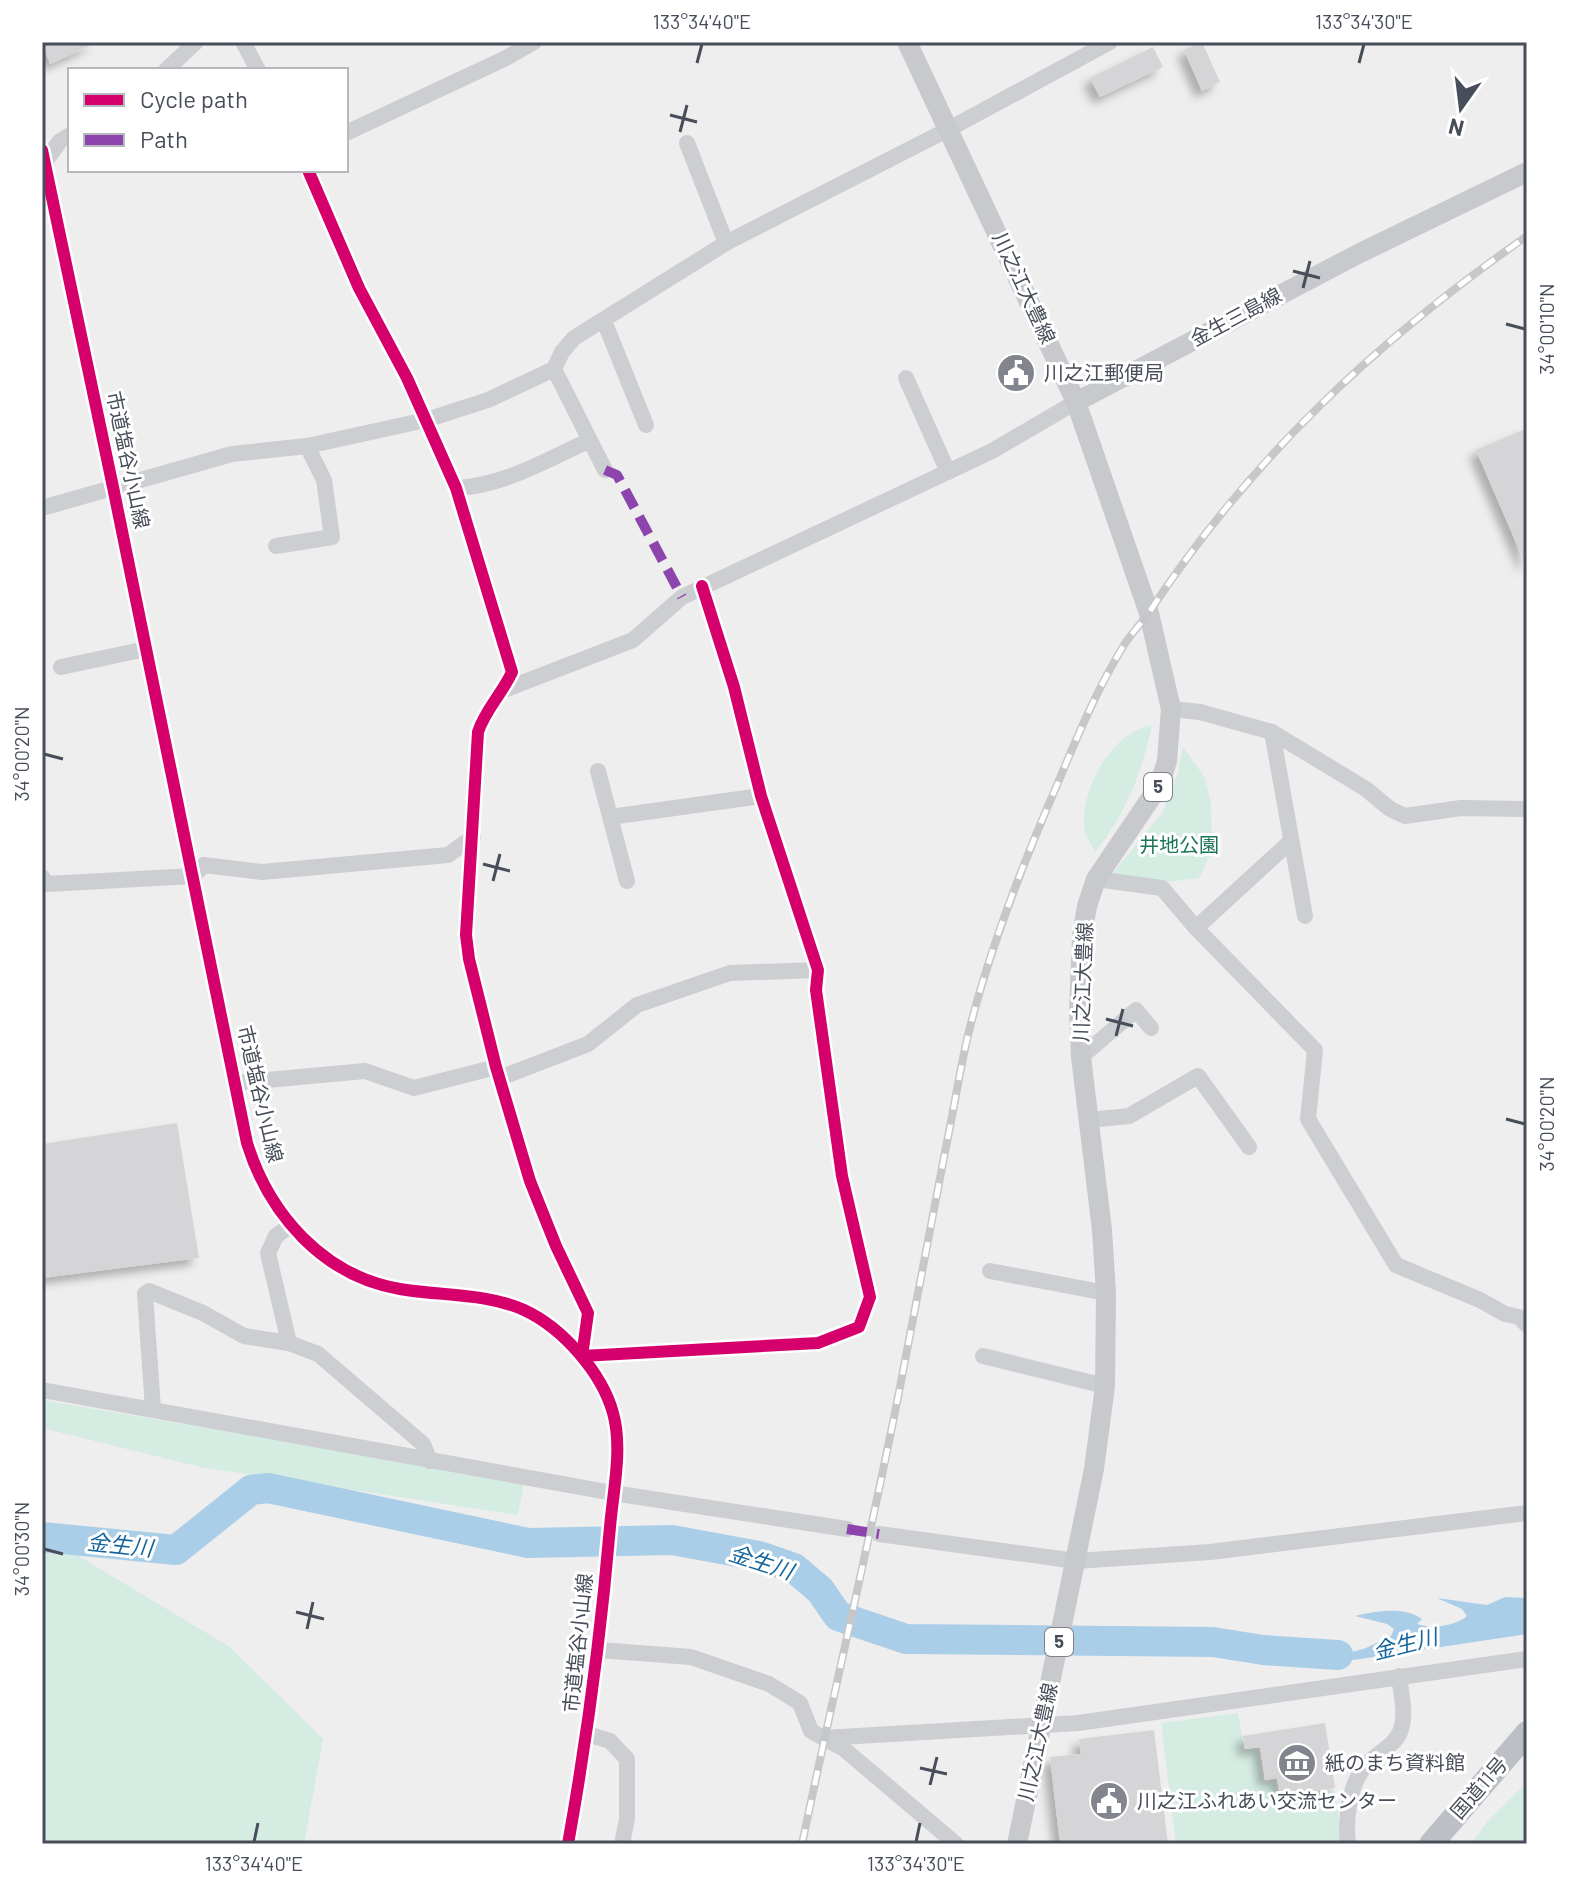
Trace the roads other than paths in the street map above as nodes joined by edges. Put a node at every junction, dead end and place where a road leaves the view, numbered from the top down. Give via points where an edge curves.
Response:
1 (196, 42) edge
2 (243, 42) edge
3 (534, 42) edge
4 (907, 42) edge
5 (1110, 42) edge
6 (168, 68) edge
7 (257, 68) edge
8 (949, 129) junction
9 (348, 132) edge
10 (68, 136) edge
11 (687, 143) dead end
12 (43, 160) edge
13 (309, 172) edge
14 (1527, 172) edge
15 (726, 243) junction
16 (604, 321) junction
17 (554, 369) junction
18 (906, 378) dead end
19 (1076, 402) junction
20 (426, 420) junction
21 (646, 425) dead end
22 (588, 441) junction
23 (307, 446) junction
24 (605, 470) dead end
25 (948, 472) junction
26 (113, 487) junction
27 (456, 488) junction
28 (42, 508) edge
29 (276, 546) dead end
30 (702, 586) junction
31 (146, 649) junction
32 (61, 667) dead end
33 (504, 690) junction
34 (1171, 709) junction
35 (1272, 732) junction
36 (598, 771) dead end
37 (761, 796) junction
38 (1524, 805) edge
39 (610, 817) junction
40 (473, 837) junction
41 (1291, 841) junction
42 (193, 876) junction
43 (42, 877) edge
44 (1096, 879) junction
45 (627, 881) dead end
46 (1305, 916) dead end
47 (1196, 928) junction
48 (818, 970) junction
49 (1151, 1028) dead end
50 (1081, 1057) junction
51 (498, 1073) junction
52 (235, 1083) junction
53 (1089, 1120) junction
54 (1249, 1147) dead end
55 (291, 1225) junction
56 (990, 1271) dead end
57 (1106, 1293) junction
58 (1527, 1325) edge
59 (289, 1343) junction
60 (582, 1356) junction
61 (983, 1356) dead end
62 (1105, 1386) junction
63 (42, 1390) edge
64 (153, 1409) junction
65 (430, 1461) junction
66 (613, 1496) junction
67 (1527, 1513) edge
68 (847, 1529) dead end
69 (879, 1534) dead end
70 (1076, 1561) junction
71 (599, 1650) junction
72 (1527, 1659) edge
73 (1399, 1676) junction
74 (1042, 1724) junction
75 (1527, 1733) edge
76 (587, 1734) junction
77 (824, 1738) junction
78 (568, 1844) edge
79 (622, 1844) edge
80 (956, 1844) edge
81 (1017, 1844) edge
82 (1348, 1844) edge
83 (1431, 1844) edge

1 - 6 street
2 - 7 street
3 - 9 street
4 - 8 main road, 川之江大豊線 / 5
5 - 8 street
8 - 15 street
8 - 19 main road, 川之江大豊線 / 5
10 - 12 street
11 - 15 street
12 - 26 street, 市道塩谷小山線
13 - 20 street via 359,288
14 - 19 main road, 金生三島線
15 - 16 street
16 - 17 street via 574,338
16 - 21 street
17 - 20 street via 488,400
17 - 22 street
18 - 25 street
19 - 25 street
19 - 34 main road, 川之江大豊線 / 5 via 1149,613
20 - 23 street
20 - 27 street
22 - 24 street
22 - 27 street via 512,475
23 - 26 street via 232,454
23 - 29 street via 324,480 332,537
25 - 30 street
26 - 28 street
26 - 31 street, 市道塩谷小山線
27 - 33 street via 512,672
30 - 33 street via 633,640
30 - 37 street
31 - 32 street
31 - 42 street, 市道塩谷小山線
33 - 40 street via 478,732
34 - 35 street
34 - 44 main road, 川之江大豊線 / 5 via 1167,761 1159,786
35 - 38 street via 1405,816
35 - 41 street
36 - 39 street
37 - 39 street
37 - 48 street
39 - 45 street
40 - 42 street via 448,855 262,872 204,865
40 - 51 street via 468,947
41 - 46 street
41 - 47 street
42 - 43 street via 47,884
42 - 52 street, 市道塩谷小山線
44 - 47 street via 1162,888
44 - 50 main road, 川之江大豊線 / 5 via 1082,936
47 - 58 street via 1315,1050 1308,1119 1396,1265
48 - 51 street via 730,973 637,1005 588,1044
48 - 60 street via 816,990 842,1176 870,1297 859,1327 818,1343
49 - 50 street via 1136,1010
50 - 53 main road, 川之江大豊線 / 5
51 - 52 street via 414,1088 365,1071
51 - 60 street via 530,1181 588,1313
52 - 55 street, 市道塩谷小山線 via 255,1170
53 - 54 street via 1129,1116 1198,1076
53 - 57 main road, 川之江大豊線 / 5
55 - 59 street via 276,1236 268,1253
55 - 60 street, 市道塩谷小山線 via 319,1253 360,1277 397,1289 525,1310
56 - 57 street
57 - 62 main road, 川之江大豊線 / 5
59 - 64 street via 244,1336 149,1291 145,1294
59 - 65 street via 318,1354 423,1444
60 - 66 street, 市道塩谷小山線 via 601,1382 614,1414
61 - 62 street
62 - 70 main road, 川之江大豊線 / 5
63 - 64 street
64 - 65 street
65 - 66 street
66 - 68 street
66 - 71 street, 市道塩谷小山線
67 - 70 street via 1210,1552
69 - 70 street
70 - 74 main road, 川之江大豊線 / 5
71 - 76 street, 市道塩谷小山線
71 - 77 street via 691,1657 769,1684 800,1703 811,1731
72 - 73 street
73 - 74 street
73 - 82 street via 1401,1730 1359,1777 1345,1821
74 - 77 street
74 - 81 main road, 川之江大豊線 / 5
75 - 83 highway, 国道11号
76 - 78 street, 市道塩谷小山線
76 - 79 street via 610,1741 627,1759
77 - 80 street

